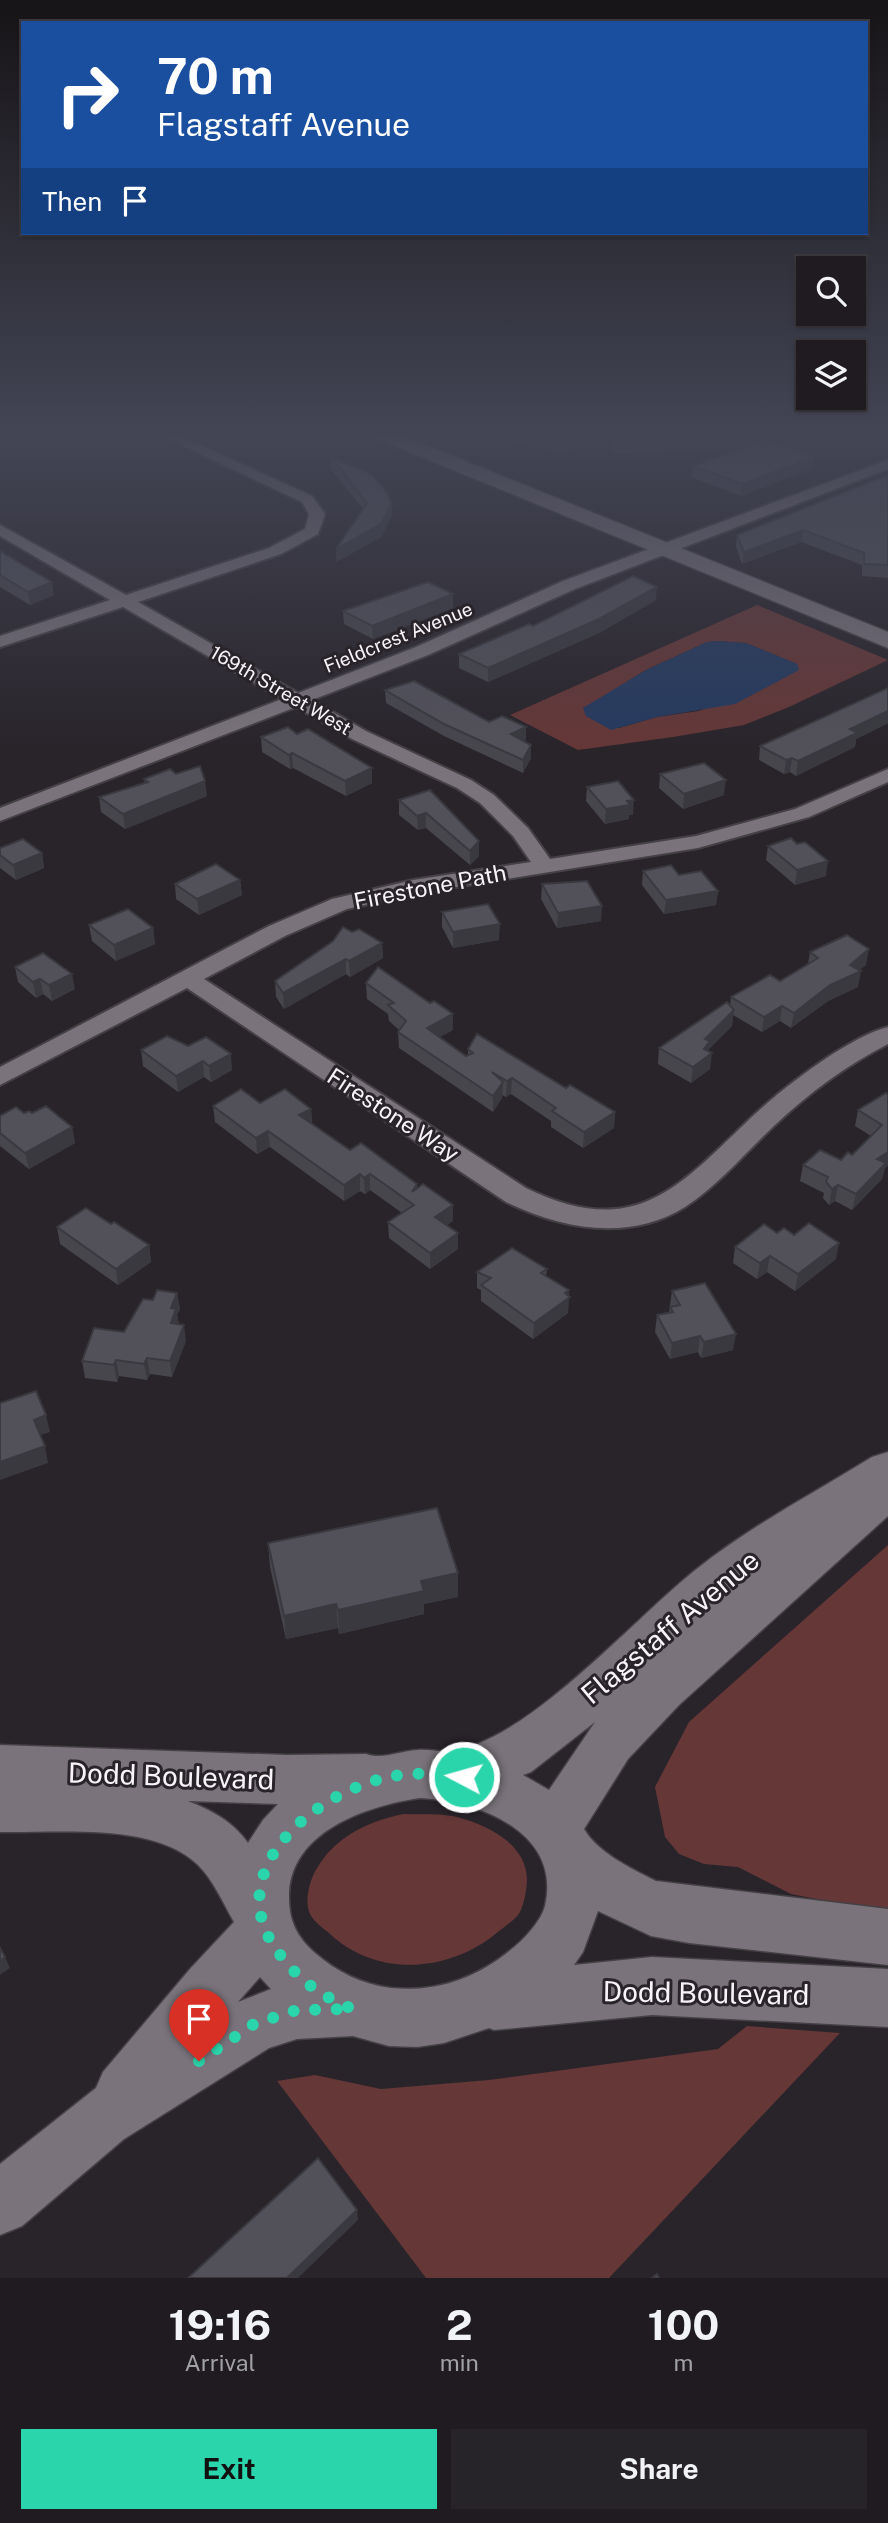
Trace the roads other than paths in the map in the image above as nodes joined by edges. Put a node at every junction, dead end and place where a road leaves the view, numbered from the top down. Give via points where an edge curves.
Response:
1 (13, 537) edge
2 (303, 537) edge
3 (635, 537) edge
4 (694, 537) edge
5 (663, 549) junction
6 (125, 601) junction
7 (888, 641) edge
8 (0, 642) edge
9 (298, 700) junction
10 (888, 775) edge
11 (0, 815) edge
12 (545, 867) junction
13 (187, 978) junction
14 (888, 1034) edge
15 (0, 1077) edge
16 (888, 1470) edge
17 (888, 1489) edge
18 (0, 1769) edge
19 (450, 1775) junction
20 (385, 1778) junction
21 (0, 1807) edge
22 (561, 1844) junction
23 (263, 1922) junction
24 (888, 1937) edge
25 (888, 1998) edge
26 (483, 2003) junction
27 (353, 2009) junction
28 (103, 2118) junction
29 (0, 2204) edge

1 - 6 street, 169th Street West
2 - 6 street
3 - 5 street
4 - 5 street, Fieldcrest Avenue
5 - 7 street
5 - 9 street, Fieldcrest Avenue
6 - 8 street
6 - 9 street, 169th Street West
9 - 11 street, Fieldcrest Avenue
9 - 12 street, 169th Street West via 476,792 521,832
10 - 12 street, Firestone Path via 829,803 744,831
12 - 13 street, Firestone Path via 413,887 340,904
13 - 14 street, Firestone Way via 516,1195 562,1215 617,1230 673,1202 809,1082
13 - 15 street, Firestone Path
16 - 19 street, Flagstaff Avenue via 713,1583 590,1696 513,1755
17 - 22 street, Flagstaff Avenue via 661,1689 610,1742
18 - 20 street, Dodd Boulevard via 287,1780
19 - 20 street
19 - 22 street via 498,1788 527,1807
20 - 23 street via 356,1787 294,1826 265,1868
21 - 23 street, Dodd Boulevard via 135,1812 188,1824 217,1846
22 - 24 street via 615,1891 651,1908
22 - 26 street via 574,1875 573,1903 556,1940 518,1982
23 - 27 street, Dodd Boulevard via 275,1949 300,1979
23 - 28 street
25 - 26 street, Dodd Boulevard via 652,1986
26 - 27 street via 415,2018
27 - 28 street via 297,2010 254,2024
28 - 29 street

